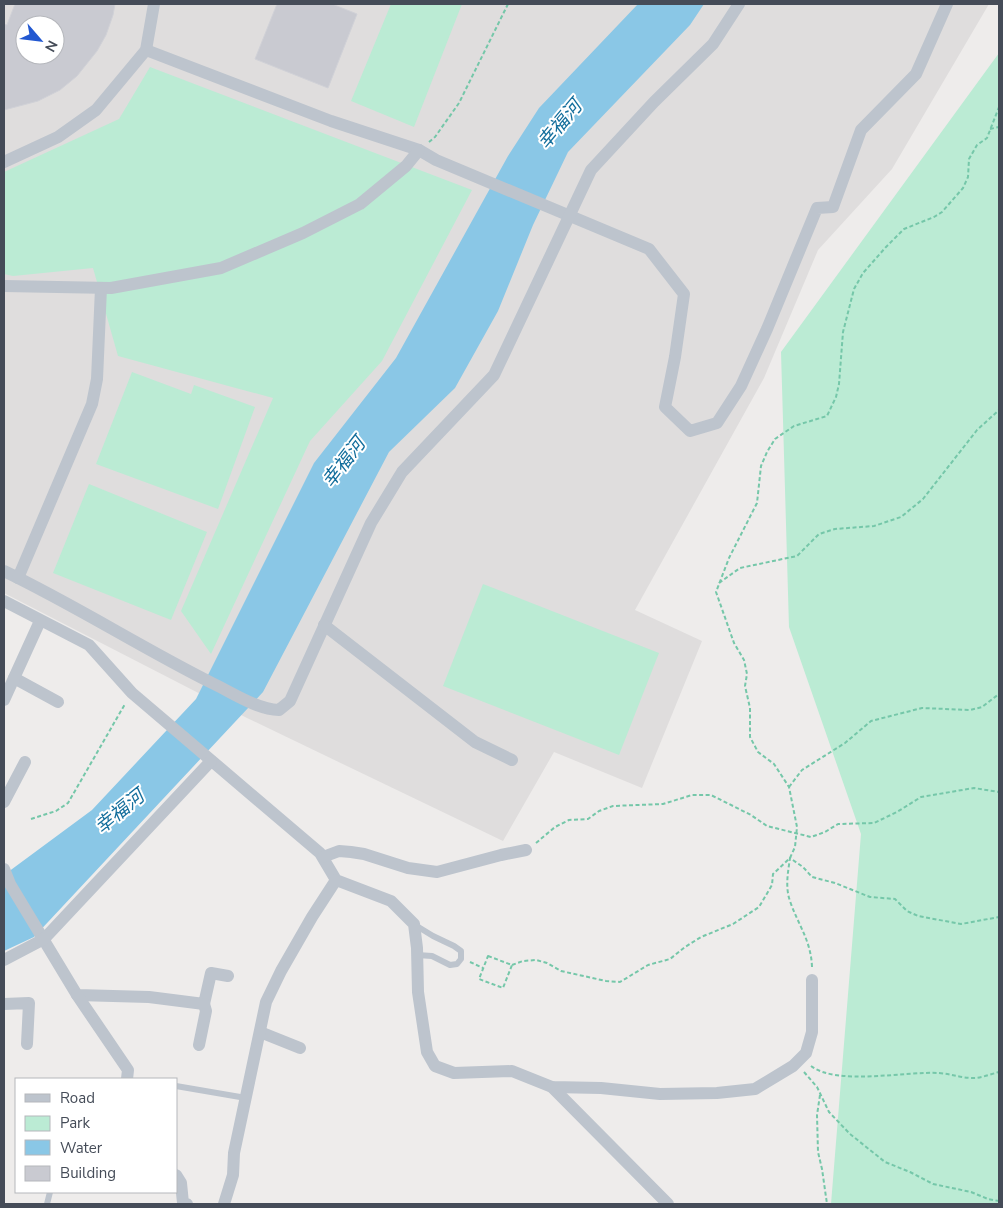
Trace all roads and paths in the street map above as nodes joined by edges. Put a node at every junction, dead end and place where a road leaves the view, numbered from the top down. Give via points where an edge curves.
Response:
1 (154, 4) edge
2 (508, 4) edge
3 (739, 4) edge
4 (947, 4) edge
5 (146, 50) junction
6 (999, 107) edge
7 (999, 127) edge
8 (990, 129) junction
9 (420, 150) junction
10 (4, 162) edge
11 (570, 215) junction
12 (4, 286) edge
13 (101, 288) junction
14 (999, 410) edge
15 (4, 571) edge
16 (18, 578) junction
17 (719, 583) junction
18 (4, 601) edge
19 (40, 621) junction
20 (324, 625) junction
21 (14, 678) junction
22 (132, 693) junction
23 (999, 694) edge
24 (4, 700) edge
25 (58, 702) dead end
26 (209, 760) junction
27 (512, 760) dead end
28 (25, 762) dead end
29 (789, 787) junction
30 (999, 792) edge
31 (4, 802) edge
32 (31, 820) dead end
33 (796, 834) junction
34 (526, 850) joint
35 (323, 857) junction
36 (790, 858) junction
37 (4, 869) edge
38 (336, 880) junction
39 (999, 917) edge
40 (414, 924) junction
41 (41, 933) junction
42 (417, 955) junction
43 (461, 959) junction
44 (4, 960) edge
45 (512, 965) junction
46 (483, 968) junction
47 (228, 976) dead end
48 (812, 980) joint
49 (77, 994) junction
50 (4, 1004) edge
51 (204, 1004) junction
52 (260, 1032) junction
53 (27, 1044) dead end
54 (199, 1045) dead end
55 (300, 1048) dead end
56 (797, 1062) junction
57 (999, 1072) edge
58 (130, 1078) edge
59 (178, 1086) edge
60 (552, 1087) junction
61 (820, 1093) junction
62 (246, 1098) junction
63 (178, 1178) edge
64 (999, 1201) edge
65 (184, 1204) edge
66 (224, 1204) edge
67 (668, 1204) edge
68 (827, 1204) edge

1 - 5 street
2 - 9 path via 459,103 436,137
3 - 11 street via 713,44 591,170
4 - 11 street via 916,74 861,130 833,207 816,208 741,386 716,423 690,431 665,407 684,294 649,248
5 - 9 street via 331,121
5 - 10 street via 96,110 58,137
6 - 8 path
7 - 8 path
8 - 17 path via 970,159 968,176 962,188 942,212 904,229 863,273 854,289 843,332 836,398 827,416 794,426 775,439 761,466 758,503
9 - 11 street via 436,160
9 - 13 street via 406,166 360,204 304,233 221,268
11 - 20 street via 494,375 402,472 371,523
12 - 13 street
13 - 16 street via 97,379 92,404
14 - 17 path via 977,430 923,499 901,517 874,526 818,534 797,556 740,568
15 - 16 street
16 - 20 street via 195,674 270,710 279,710 290,701
17 - 29 path via 716,592 747,674 745,686 750,708 750,737 758,752 774,764
18 - 19 street
19 - 21 street
19 - 22 street via 89,645
20 - 27 street via 475,742
21 - 24 street
21 - 25 street
22 - 26 street
22 - 32 path via 68,803 56,812
23 - 29 path via 982,707 970,710 922,708 871,720 845,743 802,770
26 - 35 street
26 - 41 street
28 - 31 street
29 - 33 path
30 - 33 path via 974,788 943,792 921,797 874,822 838,824 811,837
33 - 34 path via 767,826 711,795 692,795 663,804 613,806 588,819 569,820
33 - 36 path
34 - 35 street via 437,872 408,868 351,852 339,851
35 - 38 street
36 - 39 path via 812,877 870,897 895,899 906,911 918,916 961,924
36 - 45 path via 772,874 772,885 760,907 733,924 701,937 670,959 648,965 620,982 561,971 536,960 523,960
36 - 48 path via 787,884 811,954
37 - 41 street
38 - 40 street via 391,901
38 - 52 street via 280,971 266,1002
40 - 42 street
40 - 43 lane via 461,951
41 - 44 street
41 - 49 street
42 - 43 lane via 432,956 450,965
42 - 60 street via 418,992 427,1052 435,1066 454,1073 512,1071
43 - 46 path
45 - 46 path via 488,956
45 - 46 path via 503,988 479,979
47 - 51 street via 211,973
48 - 56 street via 812,1032 806,1052
49 - 51 street via 149,997
49 - 58 street via 128,1070
50 - 53 street via 29,1004
51 - 54 street via 206,1011
52 - 55 street
52 - 62 street
56 - 57 path via 826,1073 854,1076 941,1073 976,1078
56 - 60 street via 755,1089 717,1093 660,1094
56 - 61 path
59 - 62 lane
60 - 67 street
61 - 64 path via 829,1112 885,1162 933,1184
61 - 68 path via 817,1142
62 - 66 street via 234,1153 233,1175
63 - 65 street

